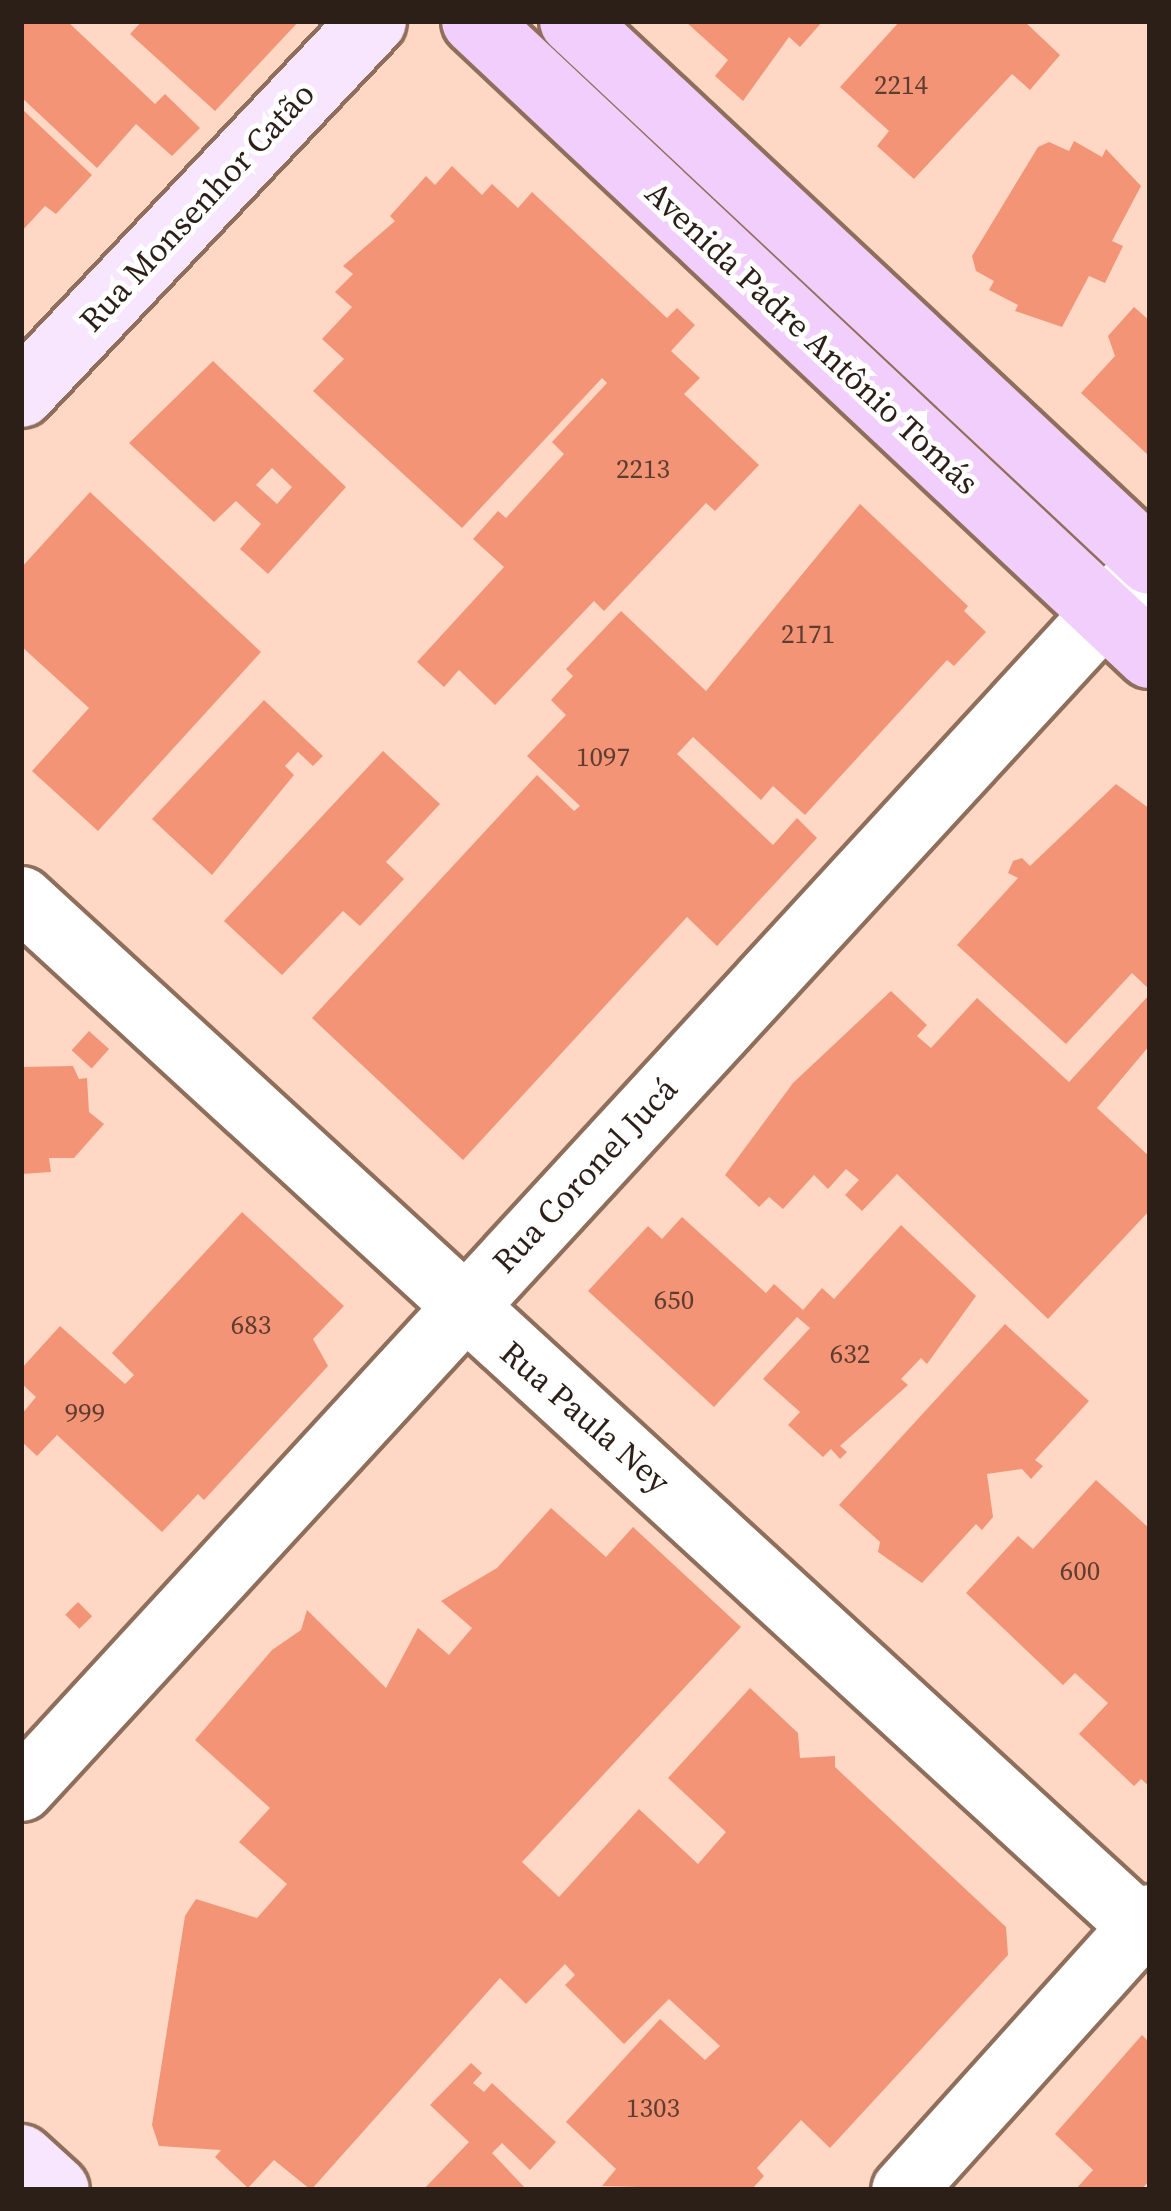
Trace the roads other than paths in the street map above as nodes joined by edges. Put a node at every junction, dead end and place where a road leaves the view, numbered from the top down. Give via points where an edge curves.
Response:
1 (373, 21) edge
2 (475, 21) edge
3 (573, 21) edge
4 (21, 394) edge
5 (1150, 562) edge
6 (1127, 634) edge
7 (21, 898) edge
8 (461, 1309) junction
9 (21, 1789) edge
10 (1147, 1926) edge
11 (21, 2158) edge
12 (56, 2190) edge
13 (903, 2190) edge

1 - 4 street, Rua Monsenhor Catão
2 - 6 main road, Avenida Padre Antônio Tomás
3 - 5 main road, Avenida Padre Antônio Tomás
5 - 6 street, Rua Coronel Jucá
6 - 8 street, Rua Coronel Jucá
7 - 8 street, Rua Paula Ney
8 - 9 street, Rua Coronel Jucá
8 - 10 street, Rua Paula Ney
10 - 13 street
11 - 12 street

